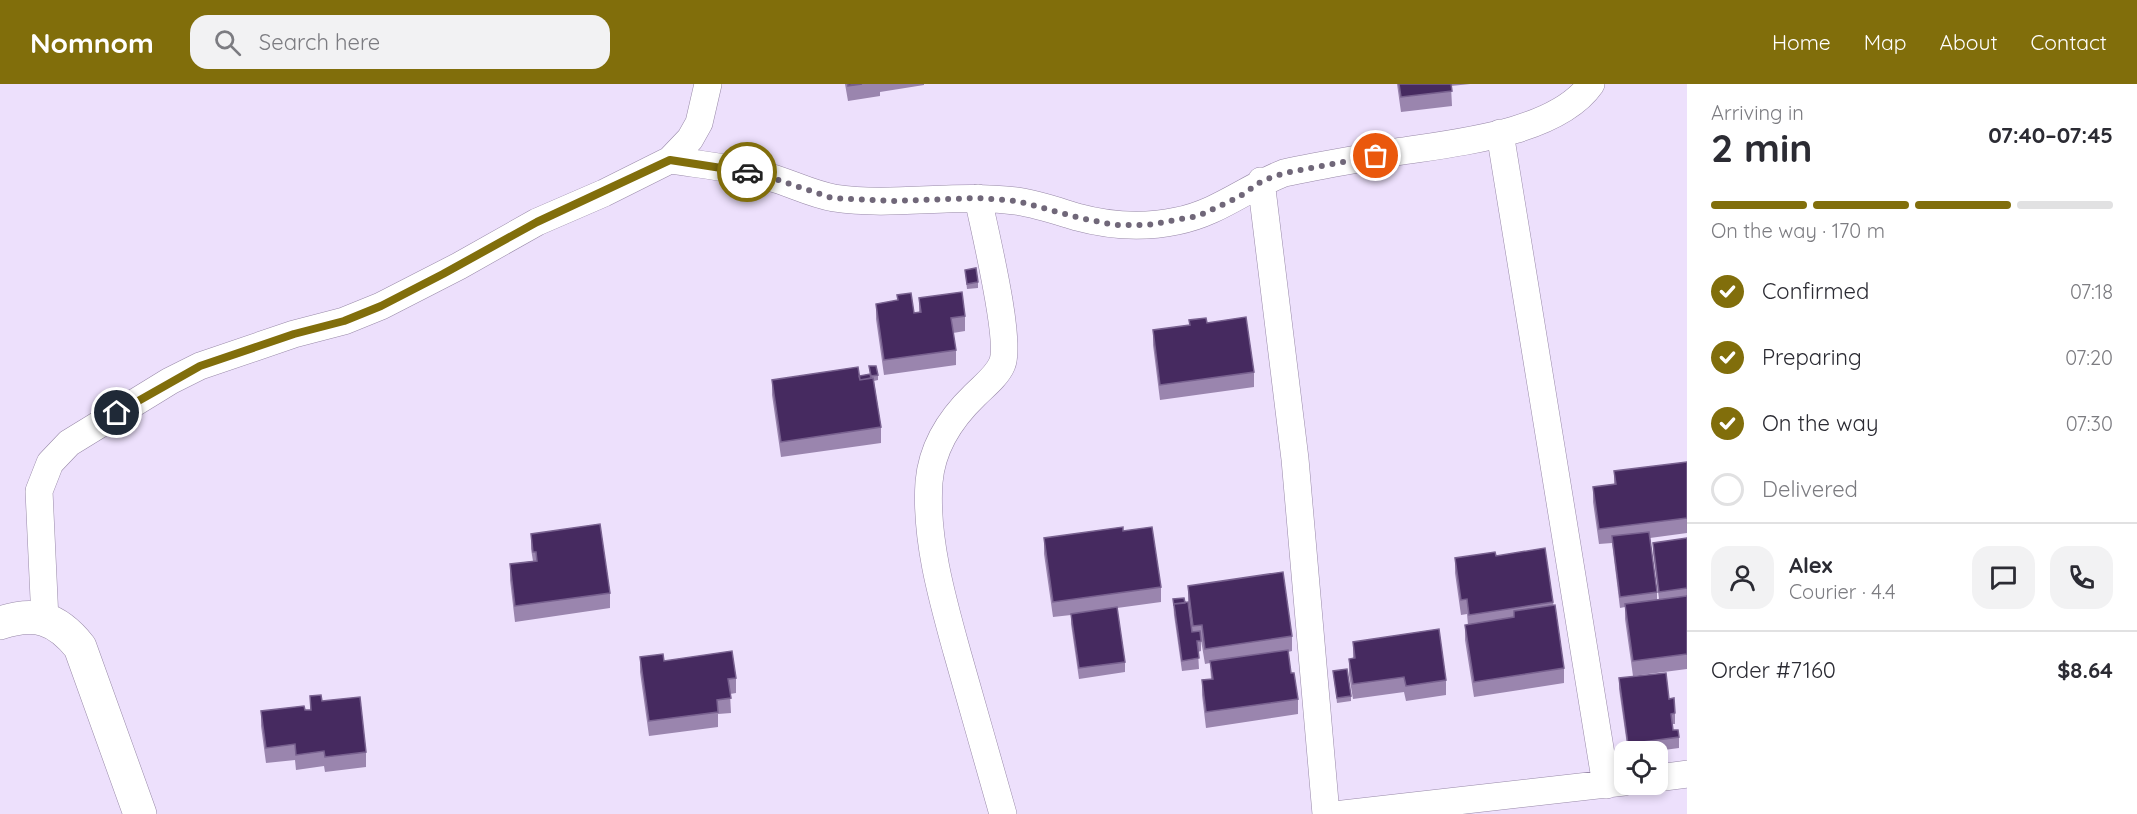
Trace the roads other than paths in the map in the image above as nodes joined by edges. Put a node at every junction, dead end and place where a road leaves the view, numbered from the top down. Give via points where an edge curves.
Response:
1 (708, 84) edge
2 (1591, 84) edge
3 (1500, 133) junction
4 (670, 160) junction
5 (1262, 181) junction
6 (978, 198) junction
7 (45, 620) junction
8 (0, 623) edge
9 (1687, 774) edge
10 (1668, 777) edge
11 (1614, 778) edge
12 (1614, 784) edge
13 (141, 814) edge
14 (1004, 814) edge
15 (1326, 814) edge
16 (1343, 814) edge

1 - 4 street via 699,123 690,140
2 - 3 street via 1568,107
3 - 5 street via 1310,167
3 - 11 street
4 - 6 street via 750,172 832,198
4 - 7 street via 537,222 381,306 200,366 69,443 50,463 39,491
5 - 6 street via 1239,197 1198,216 1148,225 1115,225 1017,201
5 - 15 street via 1296,470
6 - 14 street via 1002,322 1002,364 951,420 937,447 929,481 937,573
7 - 8 street via 17,617
7 - 13 street via 68,633 80,647
9 - 10 street
12 - 16 street

